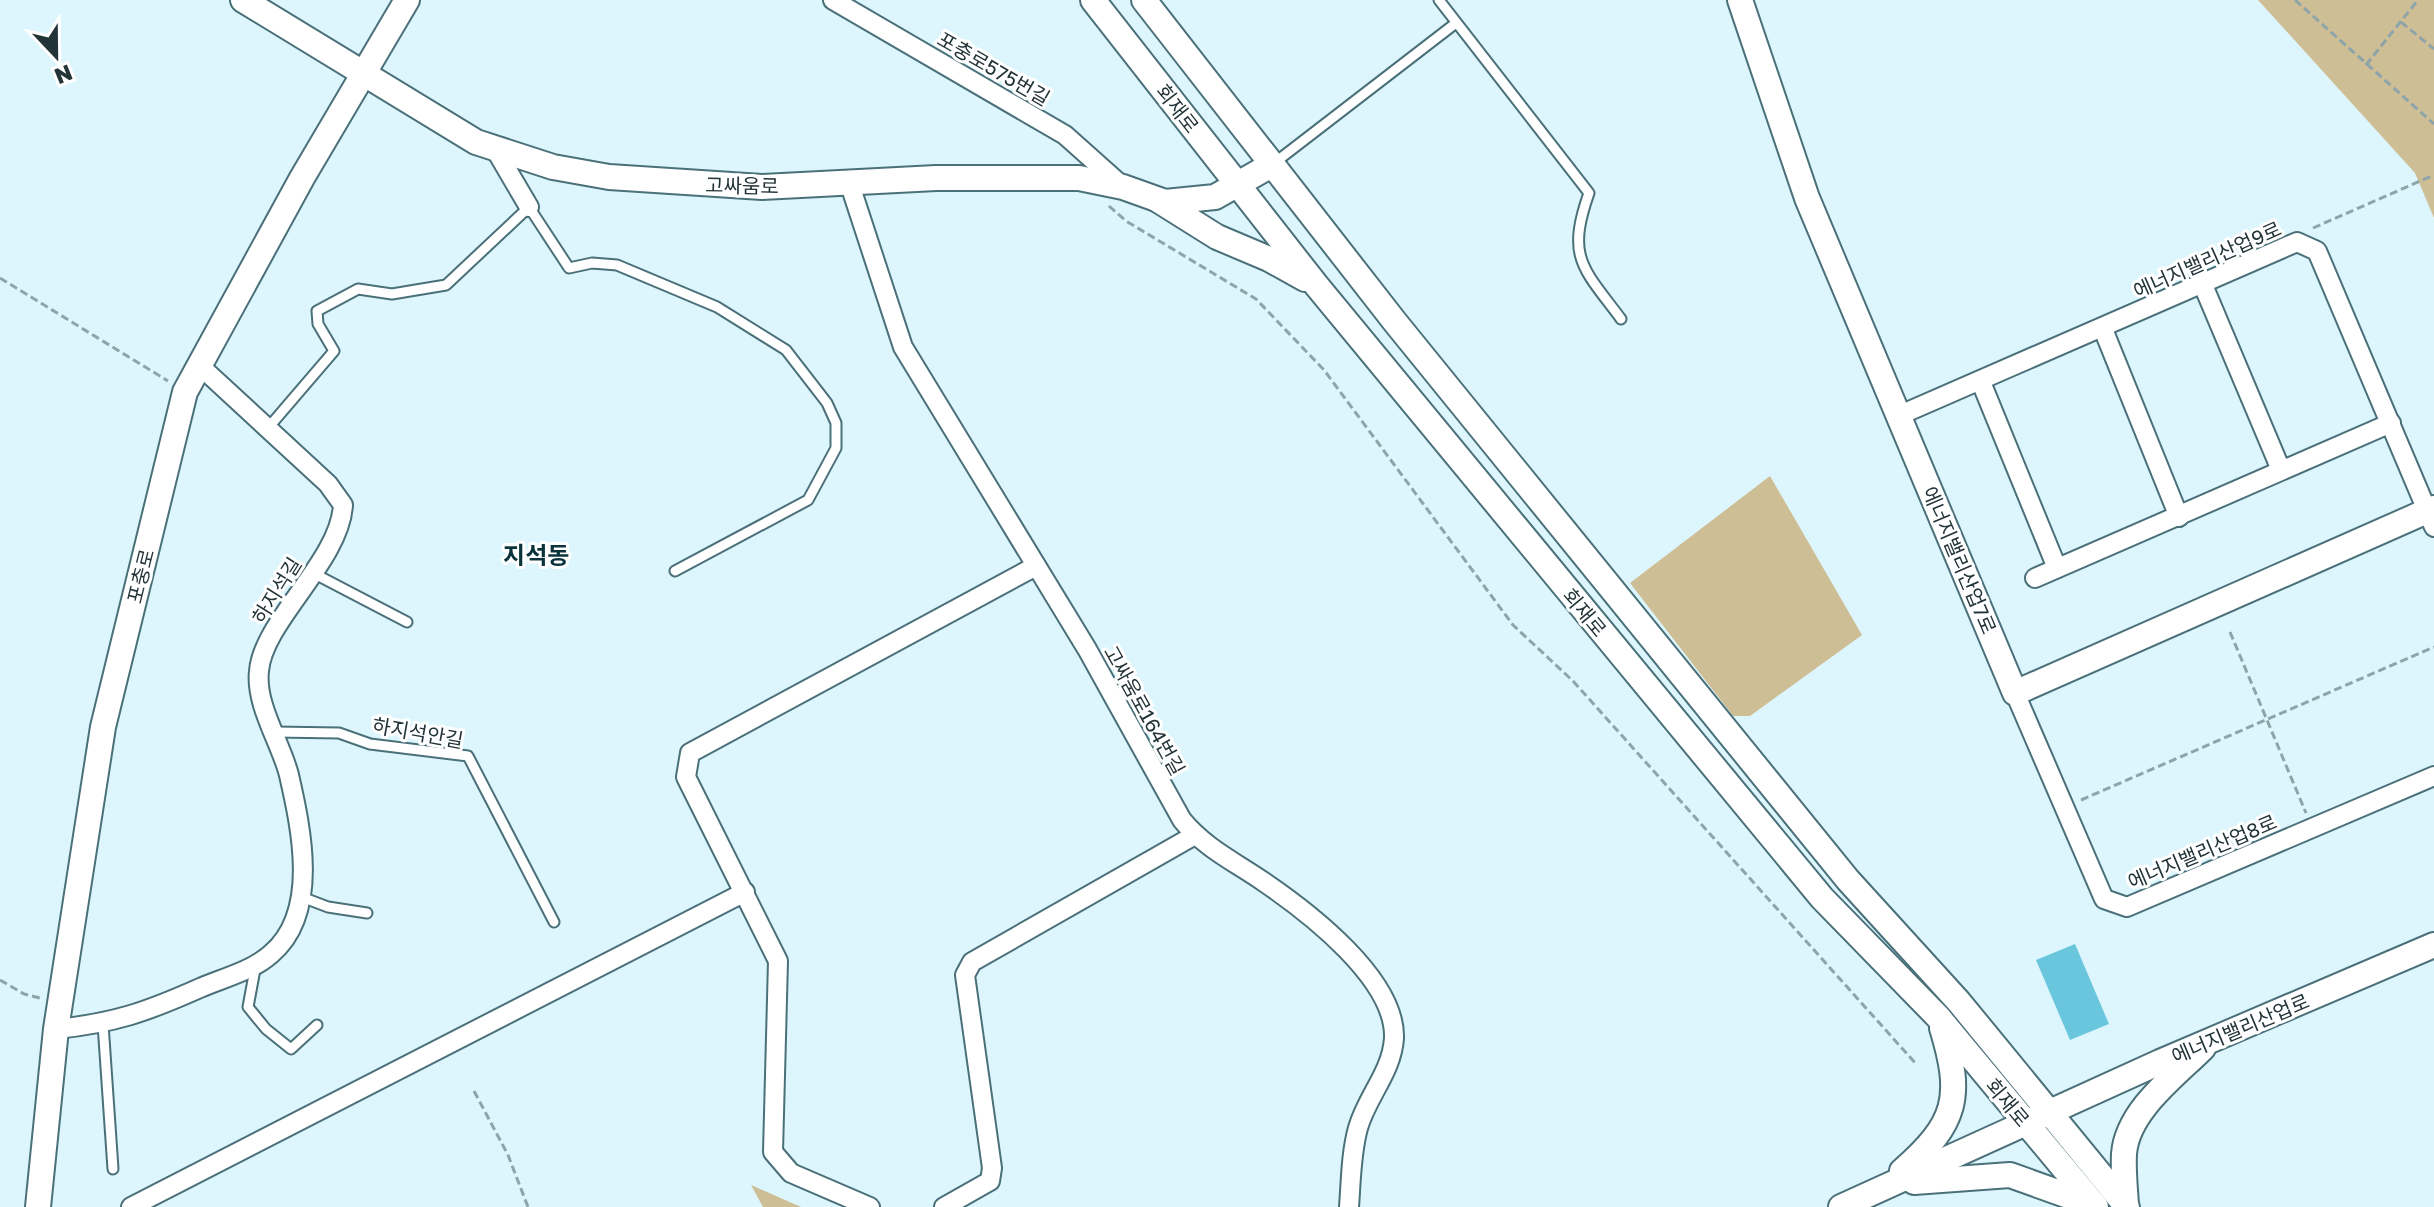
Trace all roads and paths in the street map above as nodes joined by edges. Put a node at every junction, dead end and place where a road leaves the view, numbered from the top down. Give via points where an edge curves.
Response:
1 (243, 0) edge
2 (407, 0) edge
3 (833, 0) edge
4 (1093, 0) edge
5 (1144, 0) edge
6 (1439, 0) edge
7 (1740, 0) edge
8 (2295, 0) edge
9 (2418, 0) edge
10 (2401, 22) junction
11 (1456, 23) junction
12 (2434, 49) edge
13 (2366, 65) junction
14 (366, 74) junction
15 (2434, 124) edge
16 (495, 149) junction
17 (1273, 164) junction
18 (2434, 175) edge
19 (1079, 178) junction
20 (1237, 184) junction
21 (850, 185) junction
22 (1123, 187) junction
23 (1156, 199) junction
24 (529, 207) junction
25 (2302, 244) junction
26 (0, 278) edge
27 (2203, 285) junction
28 (1317, 286) junction
29 (1621, 319) dead end
30 (2103, 329) junction
31 (199, 365) junction
32 (1981, 382) junction
33 (185, 392) junction
34 (1900, 415) junction
35 (2391, 423) junction
36 (268, 428) junction
37 (2281, 470) junction
38 (2432, 515) edge
39 (2179, 517) junction
40 (1036, 566) junction
41 (2057, 568) junction
42 (675, 571) dead end
43 (313, 573) junction
44 (2035, 578) dead end
45 (407, 622) dead end
46 (2230, 632) dead end
47 (2434, 647) edge
48 (2015, 693) junction
49 (2267, 720) junction
50 (275, 732) junction
51 (2434, 776) edge
52 (2066, 806) junction
53 (2312, 828) junction
54 (1195, 835) junction
55 (745, 892) junction
56 (299, 896) junction
57 (367, 913) dead end
58 (554, 922) dead end
59 (2434, 945) edge
60 (256, 964) junction
61 (0, 980) edge
62 (59, 1003) junction
63 (1939, 1018) junction
64 (103, 1024) junction
65 (317, 1025) dead end
66 (56, 1029) junction
67 (2210, 1041) junction
68 (1917, 1065) dead end
69 (474, 1091) dead end
70 (2036, 1118) junction
71 (113, 1169) dead end
72 (1884, 1187) junction
73 (2096, 1206) edge
74 (2126, 1206) edge
75 (38, 1207) edge
76 (131, 1207) edge
77 (528, 1207) edge
78 (870, 1207) edge
79 (944, 1207) edge
80 (1349, 1207) edge
81 (1841, 1207) edge

1 - 14 main road, 고싸움로
2 - 14 main road, 포충로
3 - 22 street, 포충로575번길 via 1065,135
4 - 20 main road, 회재로
5 - 17 main road, 회재로
6 - 11 lane
7 - 34 main road, 에너지밸리산업7로 via 1807,198
8 - 13 path
9 - 10 path
10 - 12 path
10 - 13 path
11 - 17 lane
11 - 29 lane via 1589,193 1577,240 1581,262
13 - 15 path
14 - 16 main road, 고싸움로
14 - 31 main road, 포충로
16 - 21 main road, 고싸움로 via 609,177 762,187
16 - 24 street
17 - 20 main road, 고싸움로
17 - 70 main road, 회재로 via 1848,880 1959,1002
18 - 25 path via 2314,226
19 - 21 main road, 고싸움로 via 936,178
19 - 22 main road, 고싸움로
19 - 68 path via 1126,221 1256,299 1315,360 1513,625 1573,681
20 - 23 main road, 고싸움로 via 1215,197
20 - 28 main road, 회재로
21 - 40 street, 고싸움로164번길 via 903,347
22 - 23 main road, 고싸움로
23 - 28 main road via 1217,237
24 - 36 lane via 446,285 392,294 358,289 317,311 318,324 334,351
24 - 42 lane via 569,268 592,263 639,272 762,333 794,360 836,423 836,448 808,500
25 - 27 street, 에너지밸리산업9로
25 - 35 street, 에너지밸리산업9로 via 2317,251
26 - 33 path
27 - 30 street, 에너지밸리산업9로
27 - 37 street
28 - 63 main road, 회재로 via 1822,898
30 - 32 street, 에너지밸리산업9로
30 - 39 street
31 - 33 main road, 포충로
31 - 36 street, 하지석길
32 - 34 street, 에너지밸리산업9로
32 - 41 street
33 - 62 main road, 포충로 via 103,727
34 - 48 main road, 에너지밸리산업7로
35 - 37 street
35 - 38 street, 에너지밸리산업9로
36 - 43 street, 하지석길 via 343,505 335,536
37 - 39 street
38 - 48 main road
39 - 41 street
40 - 54 street, 고싸움로164번길 via 1168,799
40 - 55 street via 690,753 686,777
41 - 44 street
43 - 45 lane
43 - 50 street, 하지석길 via 268,645 259,670
46 - 49 path
47 - 49 path
48 - 52 street, 에너지밸리산업8로
49 - 52 path
49 - 53 path
50 - 56 street, 하지석길 via 298,813
50 - 58 lane, 하지석안길 via 339,733 370,744 468,756
51 - 53 street, 에너지밸리산업8로
52 - 53 street, 에너지밸리산업8로 via 2104,899 2127,907
54 - 79 street via 972,962 965,975 992,1168 990,1181
54 - 80 street, 고싸움로164번길 via 1266,883 1341,944 1368,973 1388,1009 1394,1034 1391,1062 1359,1126
55 - 76 street
55 - 78 street via 778,961 776,1160 791,1173
56 - 57 lane
56 - 60 street, 하지석길 via 283,940
59 - 67 main road, 에너지밸리산업로
60 - 64 street, 하지석길 via 151,1010
60 - 65 lane via 248,1007 266,1029 291,1049
61 - 62 path via 24,994
62 - 66 main road, 포충로
63 - 70 main road, 회재로
63 - 72 main road via 1955,1088 1951,1112 1925,1151
64 - 66 street, 하지석길
64 - 71 lane
66 - 75 main road, 포충로
67 - 70 main road, 에너지밸리산업로
67 - 74 main road via 2131,1128 2124,1151
69 - 77 path
70 - 72 main road, 에너지밸리산업로
70 - 73 main road, 회재로
70 - 74 main road, 회재로
72 - 73 main road via 2010,1175
72 - 81 main road

